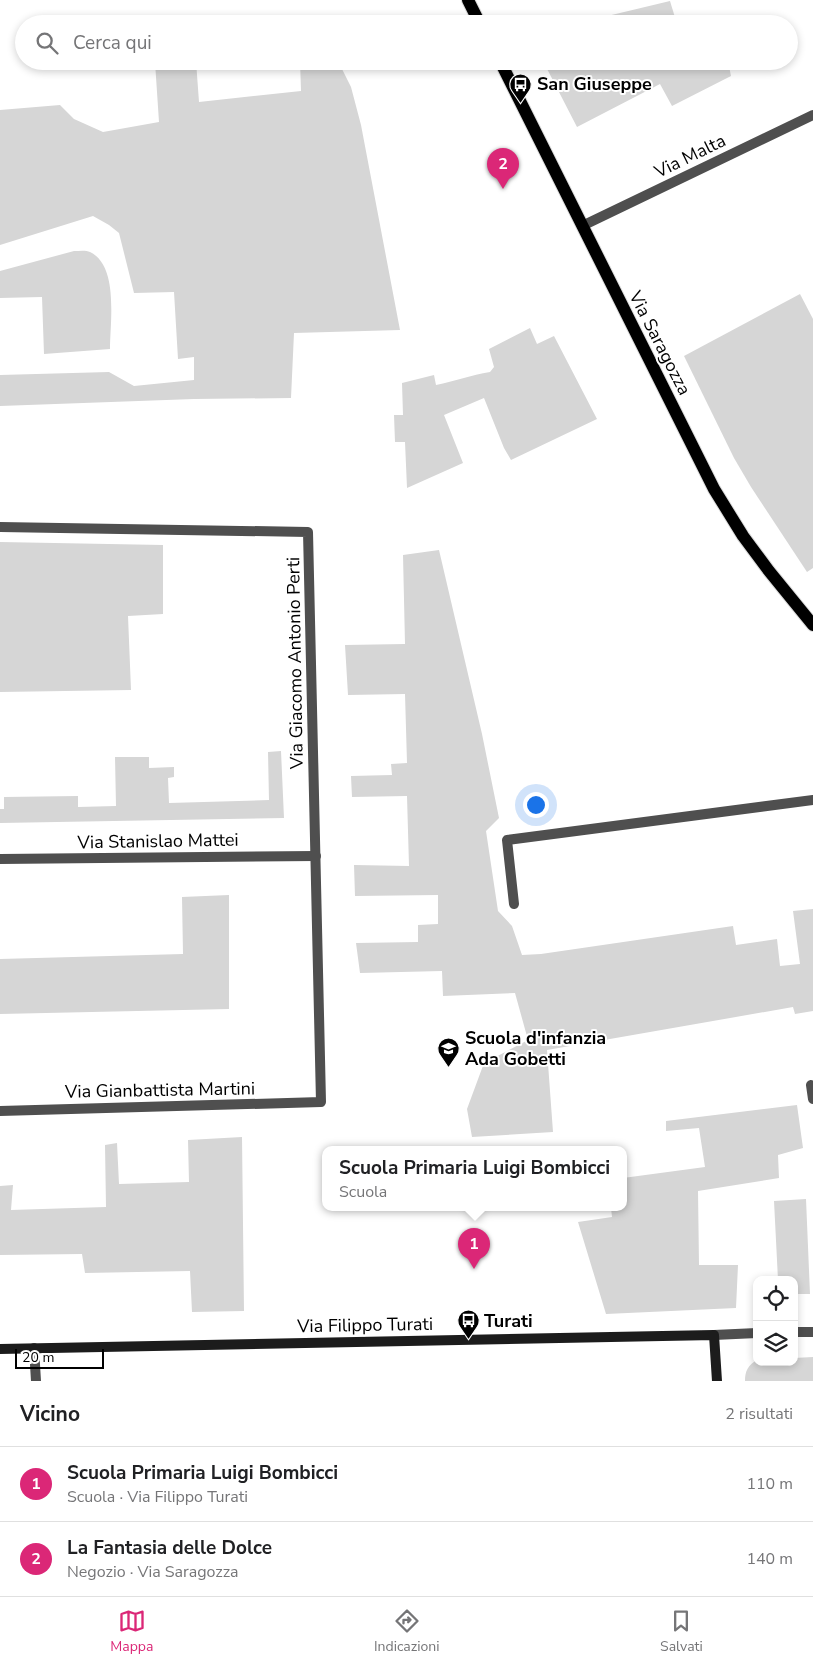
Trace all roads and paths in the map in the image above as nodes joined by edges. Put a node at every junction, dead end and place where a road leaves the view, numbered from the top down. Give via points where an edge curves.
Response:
1 (468, 0) edge
2 (476, 15) edge
3 (504, 70) edge
4 (813, 115) edge
5 (582, 226) junction
6 (0, 527) edge
7 (813, 625) edge
8 (813, 800) edge
9 (316, 856) junction
10 (0, 859) edge
11 (514, 904) dead end
12 (811, 1085) dead end
13 (813, 1099) edge
14 (321, 1102) joint
15 (0, 1111) edge
16 (798, 1332) edge
17 (813, 1332) edge
18 (753, 1333) edge
19 (714, 1335) junction
20 (34, 1348) junction
21 (0, 1349) edge
22 (36, 1381) edge
23 (717, 1381) edge

1 - 2 main road
3 - 5 main road, Via Saragozza
4 - 5 street, Via Malta
5 - 7 main road, Via Saragozza via 714,489 769,572
6 - 9 street, Via Giacomo Antonio Perti via 308,532
8 - 11 street via 507,840
9 - 10 street, Via Stanislao Mattei
9 - 14 street, Via Giacomo Antonio Perti
12 - 13 street
14 - 15 street, Via Gianbattista Martini
16 - 17 street
18 - 19 street, Via Filippo Turati
19 - 20 street, Via Filippo Turati
19 - 23 street
20 - 21 street, Via Filippo Turati
20 - 22 street

